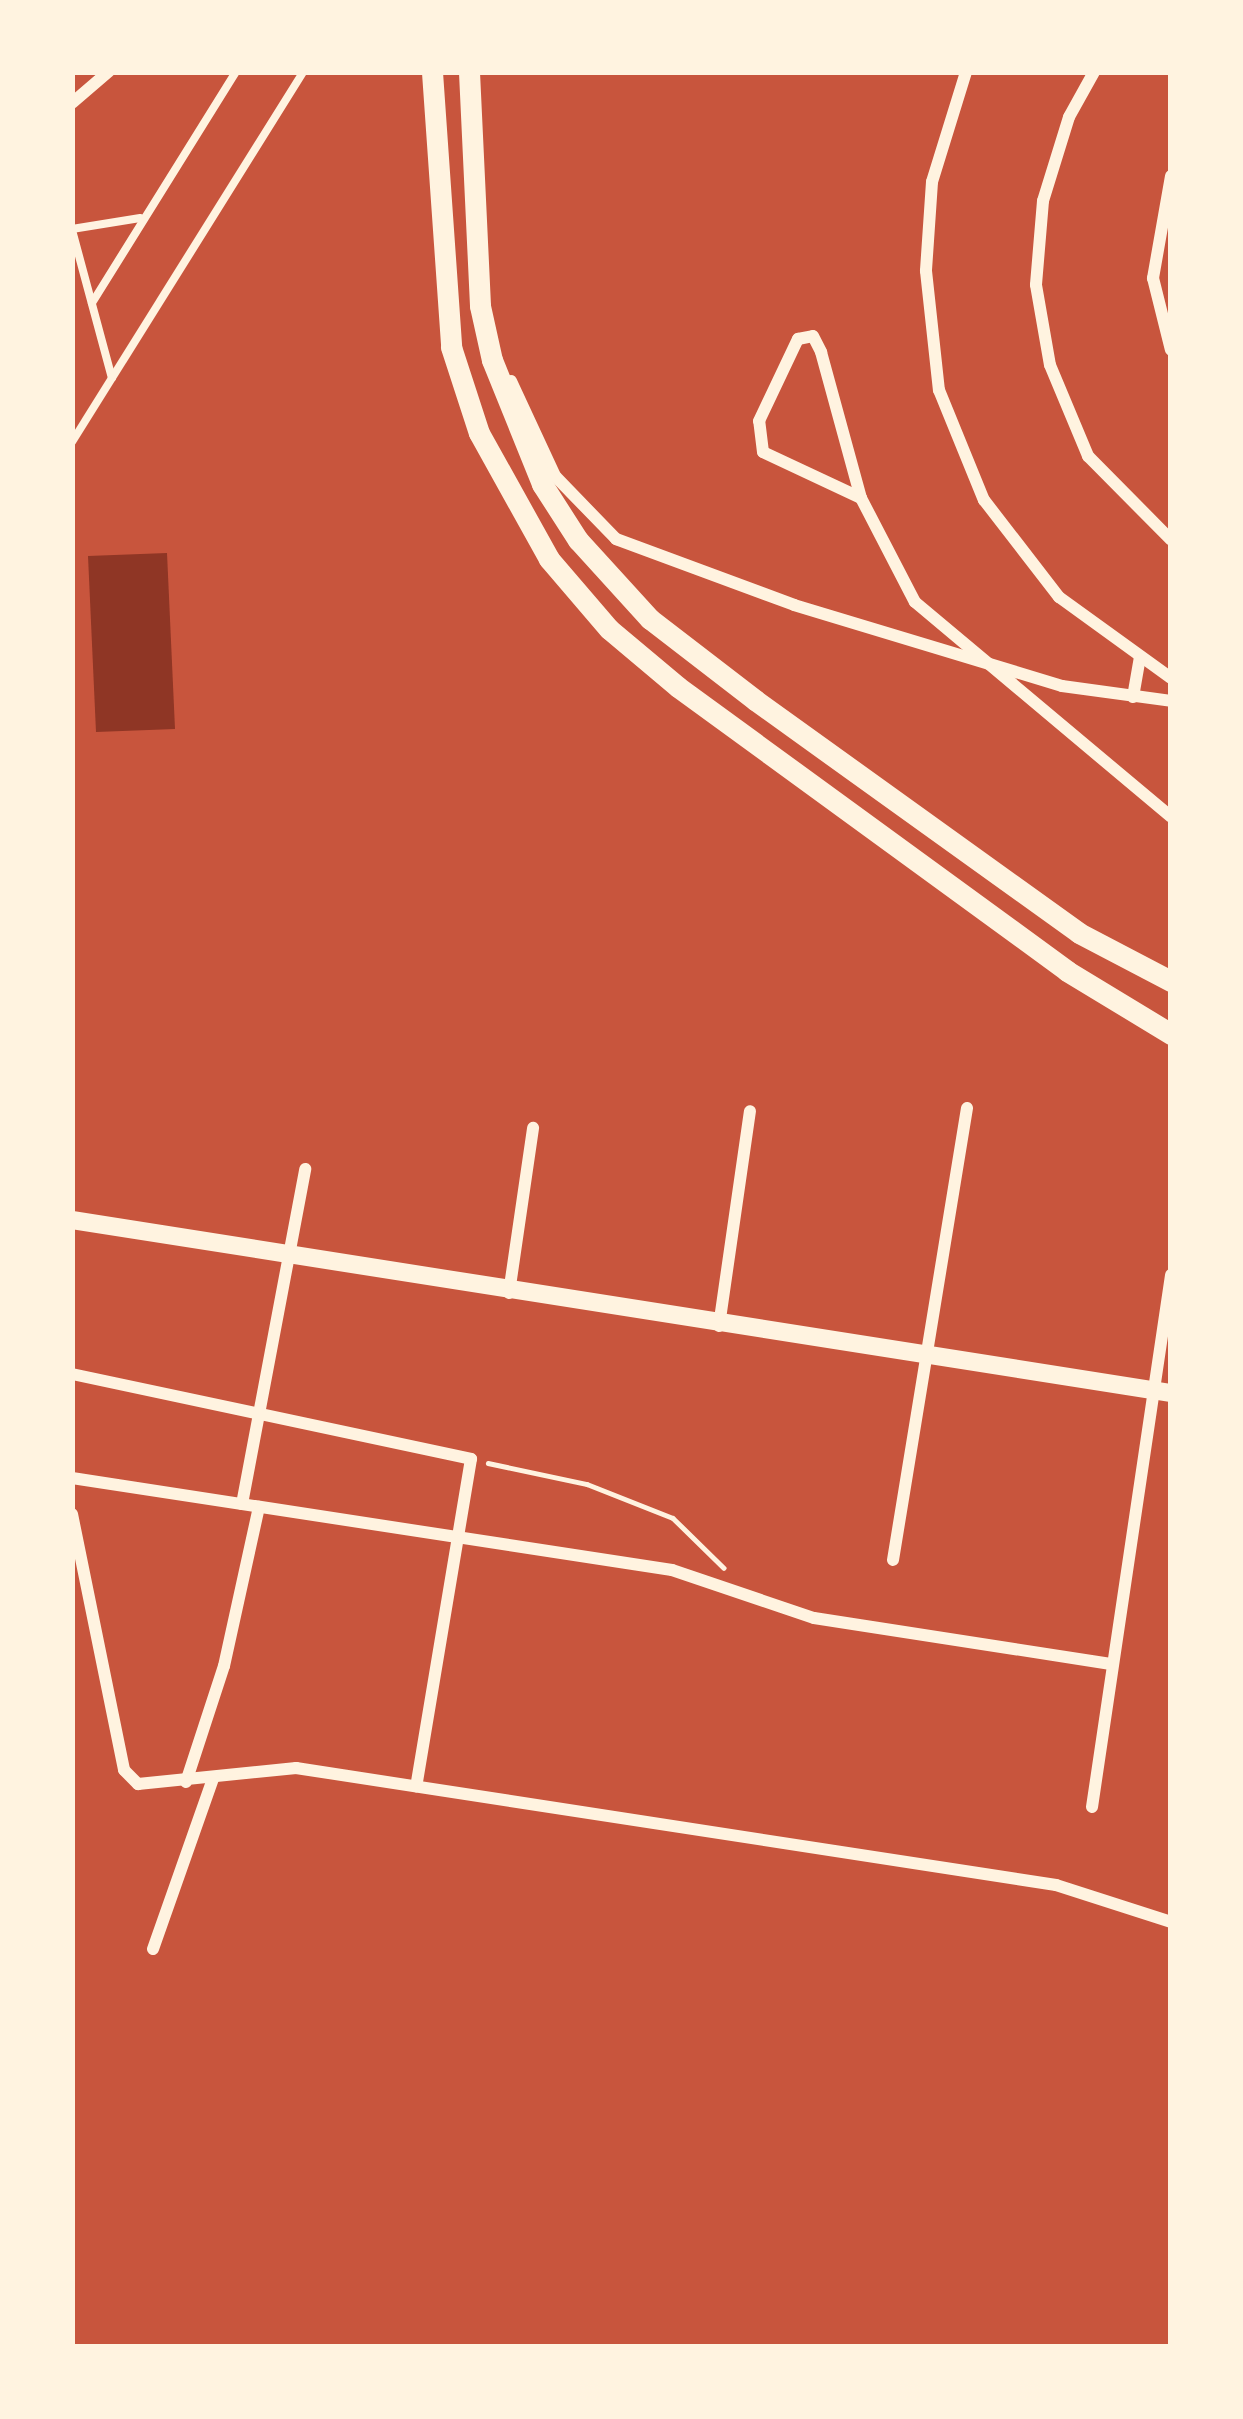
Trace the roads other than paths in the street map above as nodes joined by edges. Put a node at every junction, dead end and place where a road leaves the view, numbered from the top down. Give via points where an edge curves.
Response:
1 (107, 72) edge
2 (236, 72) edge
3 (294, 72) edge
4 (303, 72) edge
5 (432, 72) edge
6 (469, 72) edge
7 (966, 72) edge
8 (1094, 72) edge
9 (295, 86) junction
10 (72, 103) edge
11 (1171, 176) edge
12 (141, 218) junction
13 (72, 230) edge
14 (92, 303) junction
15 (1171, 350) edge
16 (492, 360) junction
17 (112, 378) junction
18 (72, 442) edge
19 (860, 499) junction
20 (1171, 540) edge
21 (972, 656) junction
22 (1140, 657) junction
23 (1171, 678) edge
24 (1133, 697) junction
25 (1171, 701) edge
26 (1171, 817) edge
27 (1171, 982) edge
28 (1171, 1034) edge
29 (967, 1108) dead end
30 (750, 1112) dead end
31 (533, 1128) dead end
32 (305, 1169) dead end
33 (72, 1220) edge
34 (288, 1258) junction
35 (1171, 1275) edge
36 (508, 1293) junction
37 (718, 1327) junction
38 (927, 1359) junction
39 (72, 1374) edge
40 (1163, 1392) edge
41 (258, 1409) junction
42 (72, 1478) edge
43 (242, 1504) junction
44 (259, 1507) junction
45 (72, 1514) edge
46 (457, 1540) junction
47 (892, 1560) dead end
48 (1112, 1664) junction
49 (213, 1779) junction
50 (186, 1782) junction
51 (416, 1786) junction
52 (1092, 1807) dead end
53 (1171, 1922) edge
54 (153, 1949) dead end

1 - 10 street
2 - 12 lane
3 - 9 lane
4 - 9 lane
5 - 28 main road via 451,347 479,433 549,559 609,629 677,687 1067,971
6 - 16 main road via 480,306
7 - 22 street via 932,182 926,271 939,390 984,500 1059,597
8 - 20 street via 1069,117 1043,202 1036,285 1050,365 1088,456
9 - 17 lane
11 - 15 street via 1153,278
12 - 13 lane
12 - 14 lane
13 - 14 lane
14 - 17 lane
16 - 21 street via 505,369 555,476 616,538 794,605
16 - 27 main road via 542,484 578,541 650,619 1079,933
17 - 18 lane
19 - 19 street via 821,352 813,336 798,339 758,421 763,452
19 - 21 street via 915,602
21 - 24 street via 1061,686
21 - 26 street
22 - 23 street
22 - 24 street
24 - 25 street
29 - 38 street
30 - 37 street
31 - 36 street
32 - 34 street
33 - 34 street
34 - 36 street
34 - 41 street
35 - 40 street
36 - 37 street
37 - 38 street
38 - 40 street
38 - 47 street
39 - 41 street
40 - 48 street
41 - 43 street
41 - 46 street via 471,1459
42 - 43 street
43 - 44 street
44 - 46 street
44 - 50 street via 224,1666
45 - 50 street via 124,1770 138,1784
46 - 48 street via 672,1570 814,1618
46 - 51 street
48 - 52 street
49 - 50 street
49 - 51 street via 296,1768
49 - 54 street
51 - 53 street via 1056,1885

